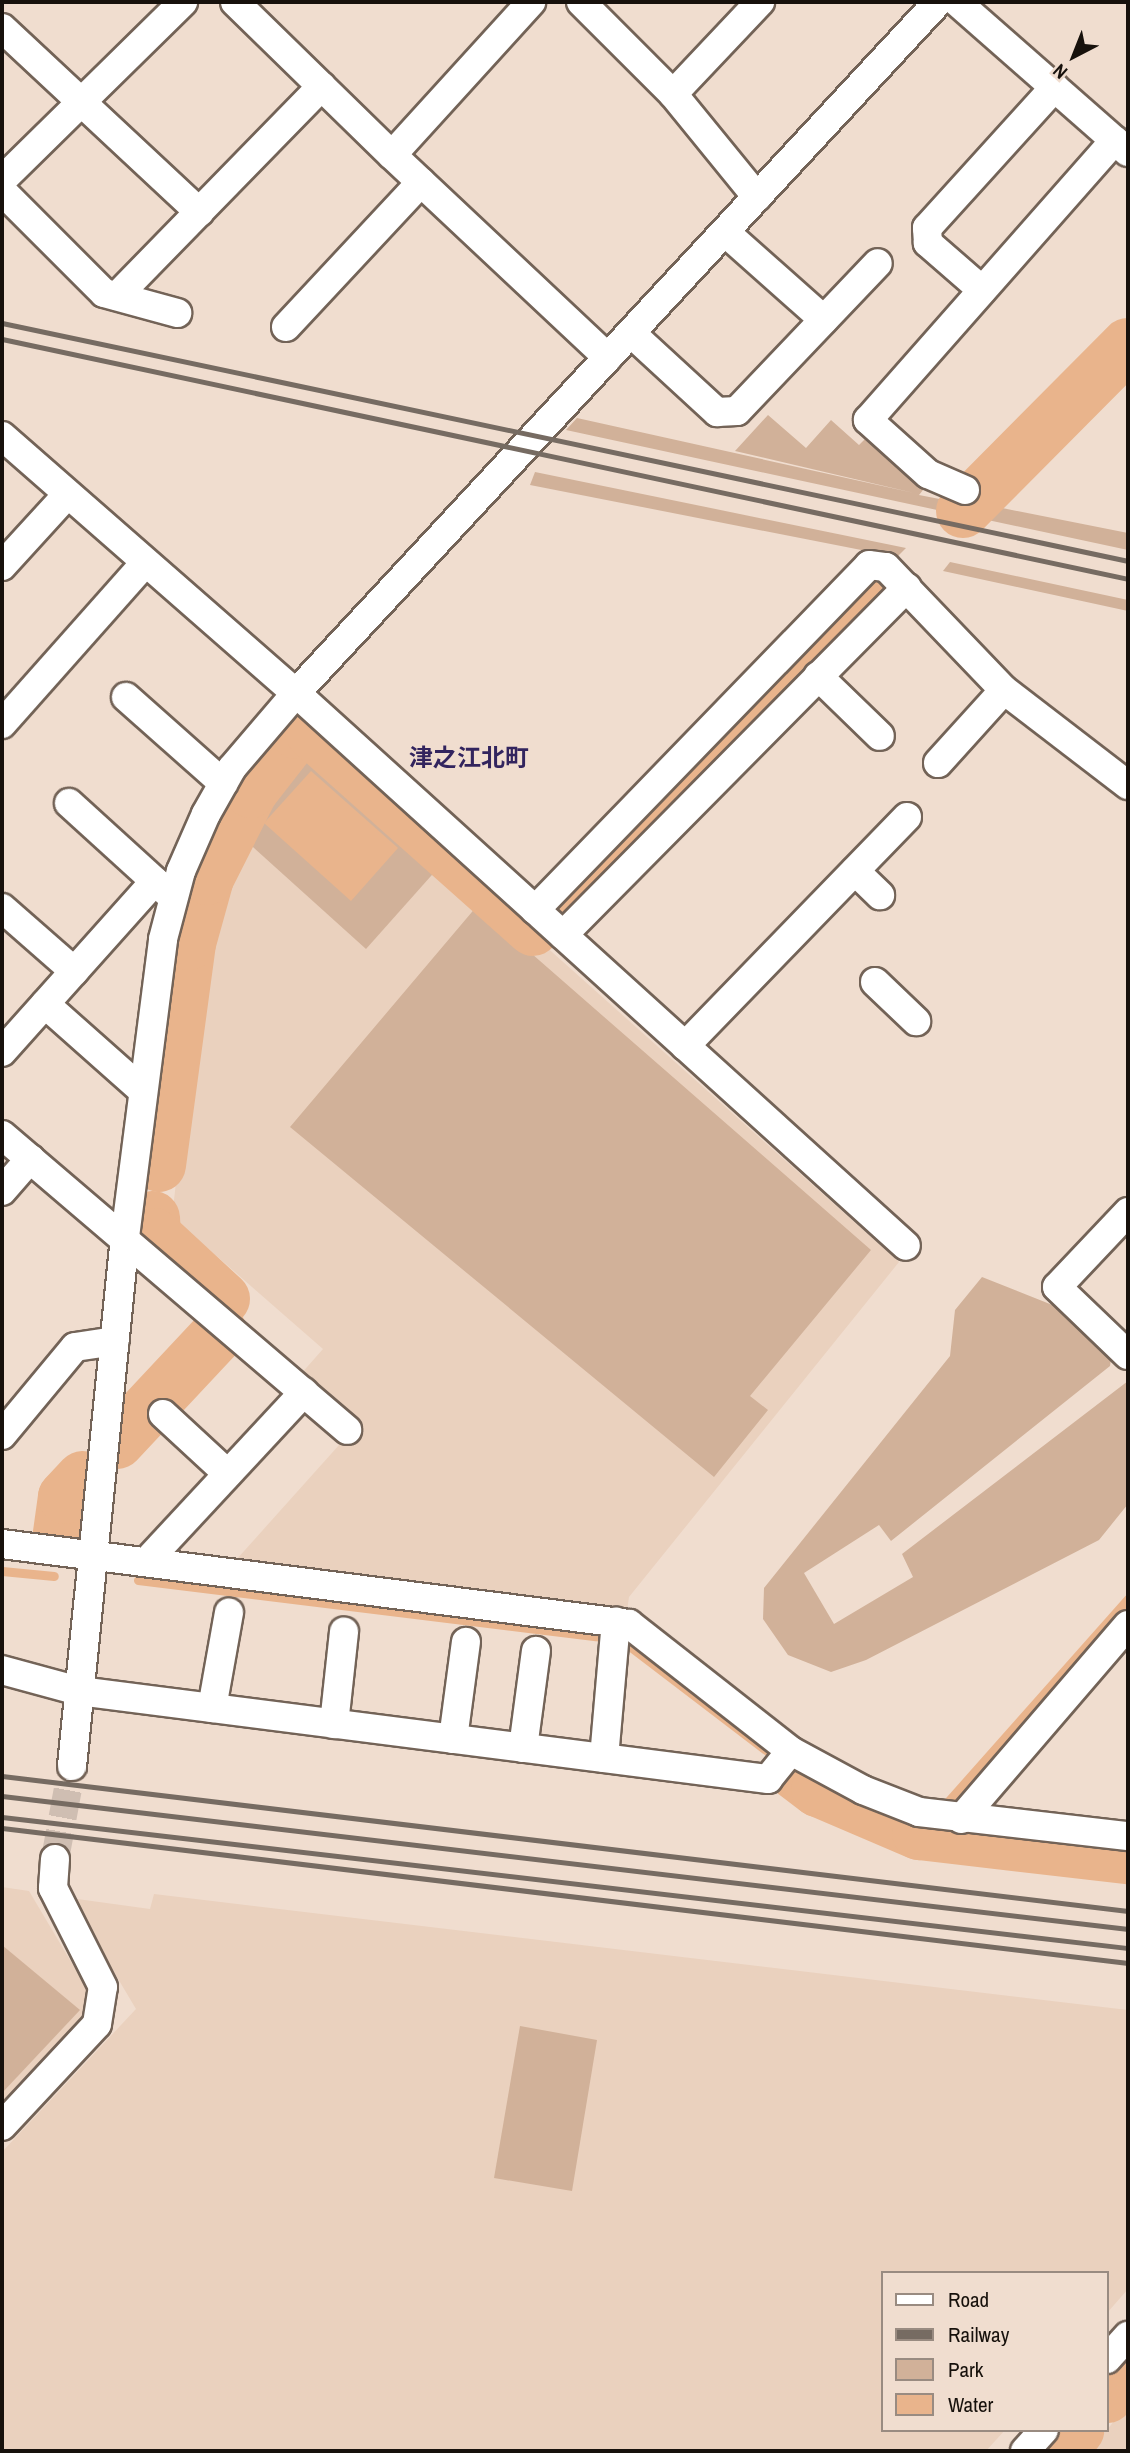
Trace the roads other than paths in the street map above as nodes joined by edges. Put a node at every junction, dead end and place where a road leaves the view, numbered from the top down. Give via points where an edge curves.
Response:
1 (183, 2) edge
2 (235, 2) edge
3 (531, 2) edge
4 (581, 2) edge
5 (761, 2) edge
6 (938, 2) edge
7 (957, 2) edge
8 (2, 28) edge
9 (322, 86) junction
10 (1055, 87) junction
11 (673, 94) junction
12 (81, 102) junction
13 (1122, 146) edge
14 (392, 155) junction
15 (2, 180) edge
16 (421, 182) junction
17 (2, 191) edge
18 (757, 197) junction
19 (200, 212) junction
20 (725, 232) junction
21 (878, 262) dead end
22 (982, 290) junction
23 (117, 296) junction
24 (177, 313) dead end
25 (824, 320) junction
26 (286, 327) dead end
27 (631, 333) junction
28 (608, 358) junction
29 (2, 436) edge
30 (965, 490) dead end
31 (66, 495) junction
32 (145, 563) junction
33 (2, 566) edge
34 (907, 587) junction
35 (818, 676) junction
36 (1004, 690) junction
37 (296, 693) junction
38 (126, 697) dead end
39 (2, 724) edge
40 (702, 736) junction
41 (880, 736) dead end
42 (731, 762) junction
43 (938, 763) dead end
44 (1125, 775) edge
45 (223, 783) junction
46 (69, 803) dead end
47 (907, 817) dead end
48 (855, 871) junction
49 (164, 890) junction
50 (880, 895) dead end
51 (2, 908) edge
52 (535, 910) junction
53 (563, 935) junction
54 (74, 971) junction
55 (875, 982) dead end
56 (45, 1004) junction
57 (916, 1021) dead end
58 (685, 1046) junction
59 (2, 1052) edge
60 (142, 1090) junction
61 (2, 1135) edge
62 (30, 1159) junction
63 (2, 1191) edge
64 (1128, 1212) edge
65 (125, 1237) junction
66 (906, 1246) dead end
67 (115, 1341) junction
68 (1128, 1355) edge
69 (304, 1392) junction
70 (163, 1414) dead end
71 (346, 1430) dead end
72 (2, 1436) edge
73 (228, 1474) junction
74 (2, 1544) edge
75 (91, 1553) junction
76 (148, 1560) junction
77 (229, 1613) dead end
78 (615, 1622) junction
79 (1128, 1625) edge
80 (344, 1632) dead end
81 (466, 1642) dead end
82 (536, 1651) dead end
83 (2, 1670) edge
84 (79, 1692) junction
85 (212, 1708) junction
86 (334, 1724) junction
87 (453, 1739) junction
88 (523, 1748) junction
89 (791, 1751) junction
90 (604, 1758) junction
91 (72, 1766) tunnel mouth
92 (961, 1819) junction
93 (1128, 1836) edge
94 (55, 1859) tunnel mouth
95 (2, 2126) edge
96 (1128, 2336) edge
97 (1109, 2357) edge
98 (1042, 2432) edge
99 (1026, 2451) edge

1 - 12 street
2 - 9 street
3 - 14 street
4 - 11 street
5 - 11 street
6 - 18 street
7 - 10 street
8 - 12 street
9 - 14 street
9 - 19 street
10 - 13 street
10 - 22 street via 927,228 928,243
11 - 18 street
12 - 15 street
12 - 19 street
13 - 22 street
14 - 16 street
16 - 26 street
16 - 28 street
17 - 23 street via 104,293
18 - 20 street
19 - 23 street
20 - 25 street
20 - 27 street
21 - 25 street
22 - 30 street via 868,420 928,474
23 - 24 street
25 - 27 street via 737,411 717,412
27 - 28 street
28 - 37 street
29 - 31 street
31 - 32 street
31 - 33 street
32 - 37 street
32 - 39 street
34 - 35 street
34 - 36 street
34 - 40 street via 886,567 869,565
35 - 41 street
35 - 42 street
36 - 43 street
36 - 44 street
37 - 45 street
37 - 52 street
38 - 45 street
40 - 42 street
40 - 52 street
42 - 53 street
45 - 49 street via 181,871
46 - 49 street
47 - 48 street
48 - 50 street
48 - 58 street
49 - 54 street
49 - 60 street via 163,939
51 - 54 street
52 - 53 street
53 - 58 street
54 - 56 street
55 - 57 street
56 - 59 street
56 - 60 street
58 - 66 street
60 - 65 street
61 - 62 street
62 - 63 street
62 - 65 street
64 - 68 street via 1057,1287
65 - 67 street
65 - 69 street
67 - 72 street via 75,1347
67 - 75 street
69 - 71 street
69 - 73 street
70 - 73 street
73 - 76 street
74 - 75 street
75 - 76 street
75 - 84 street
76 - 78 street
77 - 85 street
78 - 89 street via 629,1624 671,1653
78 - 90 street
79 - 92 street
80 - 86 street
81 - 87 street
82 - 88 street
83 - 84 street
84 - 85 street
84 - 91 street
85 - 86 street
86 - 87 street
87 - 88 street
88 - 90 street
89 - 90 street via 768,1779
89 - 92 street via 919,1812
92 - 93 street
94 - 95 street via 53,1888 103,1987 97,2024
96 - 97 street
98 - 99 street

